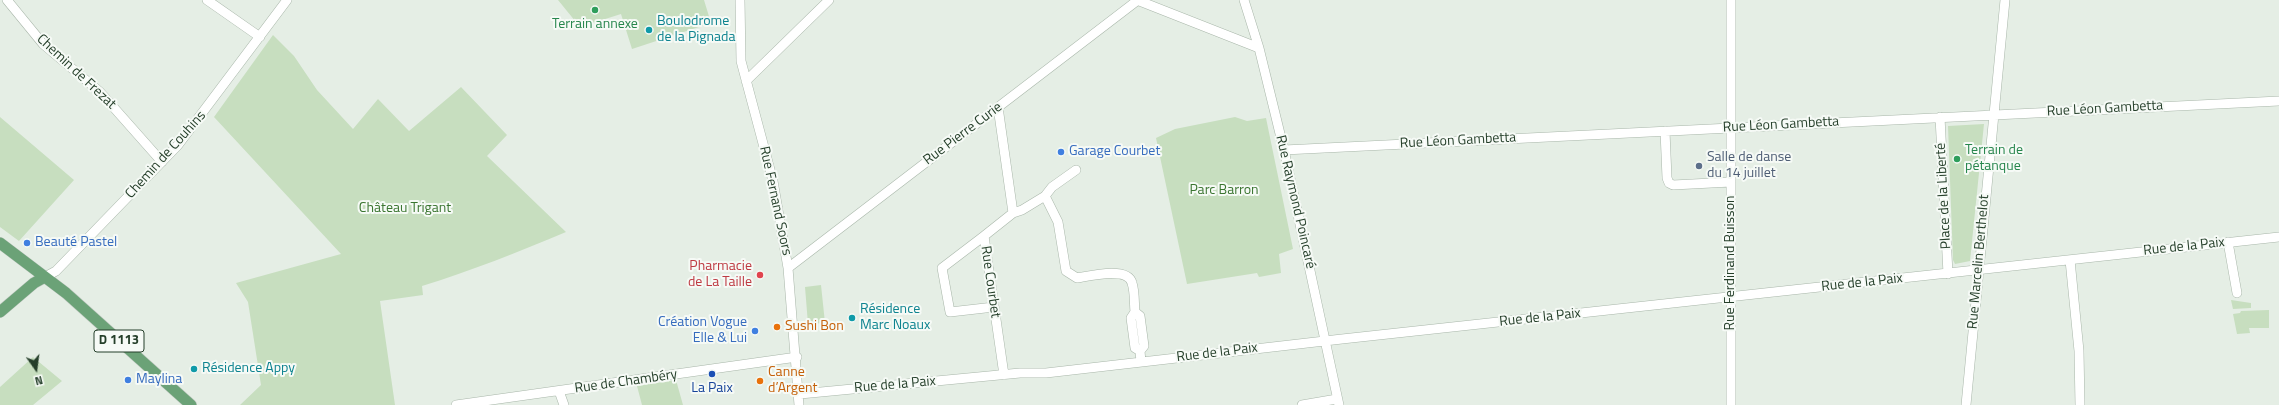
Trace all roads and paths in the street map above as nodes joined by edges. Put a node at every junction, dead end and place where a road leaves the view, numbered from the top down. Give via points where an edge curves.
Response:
1 (7, 0) edge
2 (207, 0) edge
3 (287, 0) edge
4 (740, 0) edge
5 (829, 0) edge
6 (1137, 0) edge
7 (1244, 0) edge
8 (1731, 0) edge
9 (2005, 0) edge
10 (260, 37) junction
11 (1259, 48) junction
12 (746, 81) junction
13 (2279, 100) edge
14 (998, 107) junction
15 (1993, 115) junction
16 (1940, 118) junction
17 (1730, 128) junction
18 (1665, 131) junction
19 (1284, 150) junction
20 (162, 162) junction
21 (1076, 170) dead end
22 (1731, 182) junction
23 (1045, 196) junction
24 (1013, 213) junction
25 (984, 236) junction
26 (2279, 237) edge
27 (2228, 242) junction
28 (0, 243) edge
29 (2070, 260) junction
30 (788, 268) junction
31 (1979, 270) junction
32 (1948, 274) junction
33 (45, 277) junction
34 (2237, 293) dead end
35 (1730, 297) junction
36 (994, 307) junction
37 (0, 312) edge
38 (1325, 341) junction
39 (796, 357) junction
40 (1141, 362) junction
41 (1004, 375) junction
42 (559, 391) junction
43 (800, 394) junction
44 (1338, 402) edge
45 (192, 405) edge
46 (456, 405) edge
47 (564, 405) edge
48 (799, 405) edge
49 (1302, 405) edge
50 (1731, 405) edge
51 (1966, 405) edge
52 (2080, 405) edge

1 - 20 street, Chemin de Frezat via 43,44 100,92
2 - 10 street
3 - 10 street, Chemin de Couhins
4 - 12 street, Rue Fernand Soors via 740,55
5 - 12 street
6 - 11 street
6 - 14 street, Rue Pierre Curie
7 - 11 street, Rue Raymond Poincaré
8 - 17 street, Rue Ferdinand Buisson
9 - 15 street, Rue Marcelin Berthelot
10 - 20 street, Chemin de Couhins via 197,123
11 - 19 street, Rue Raymond Poincaré
12 - 30 street, Rue Fernand Soors via 773,181
13 - 15 street, Rue Léon Gambetta
14 - 24 street
14 - 30 street, Rue Pierre Curie
15 - 16 street, Rue Léon Gambetta
15 - 31 street, Rue Marcelin Berthelot
16 - 17 street, Rue Léon Gambetta
16 - 32 street, Place de la Liberté
17 - 18 street, Rue Léon Gambetta
17 - 22 street, Rue Ferdinand Buisson
18 - 19 street, Rue Léon Gambetta
18 - 22 street via 1669,183 1674,186
19 - 38 street, Rue Raymond Poincaré
20 - 33 street, Chemin de Couhins via 56,271
21 - 23 street, Rue Courbet via 1052,187
22 - 35 street, Rue Ferdinand Buisson
23 - 24 street, Rue Courbet
23 - 40 street via 1058,222 1066,271 1077,278 1115,273 1126,275 1132,282 1135,312 1131,318 1135,348 1140,351
24 - 25 street, Rue Courbet
25 - 36 street, Rue Courbet
25 - 36 street via 942,268 950,312
26 - 27 street, Rue de la Paix
27 - 29 street, Rue de la Paix
27 - 34 street
28 - 33 main road, D 1113
29 - 31 street, Rue de la Paix
29 - 52 street via 2079,351
30 - 39 street, Rue Fernand Soors
31 - 32 street, Rue de la Paix
31 - 51 street, Rue Marcelin Berthelot
32 - 35 street, Rue de la Paix
33 - 37 main road via 34,283
33 - 45 main road, D 1113
35 - 38 street, Rue de la Paix
35 - 50 street, Rue Ferdinand Buisson
36 - 41 street, Rue Courbet
38 - 40 street, Rue de la Paix
38 - 44 street, Rue Raymond Poincaré
39 - 42 street, Rue de Chambéry
39 - 43 street, Rue Fernand Soors
40 - 41 street, Rue de la Paix
41 - 43 street, Rue de la Paix
42 - 46 street, Rue de Chambéry
42 - 47 street
43 - 48 street, Rue Fernand Soors
44 - 49 street

